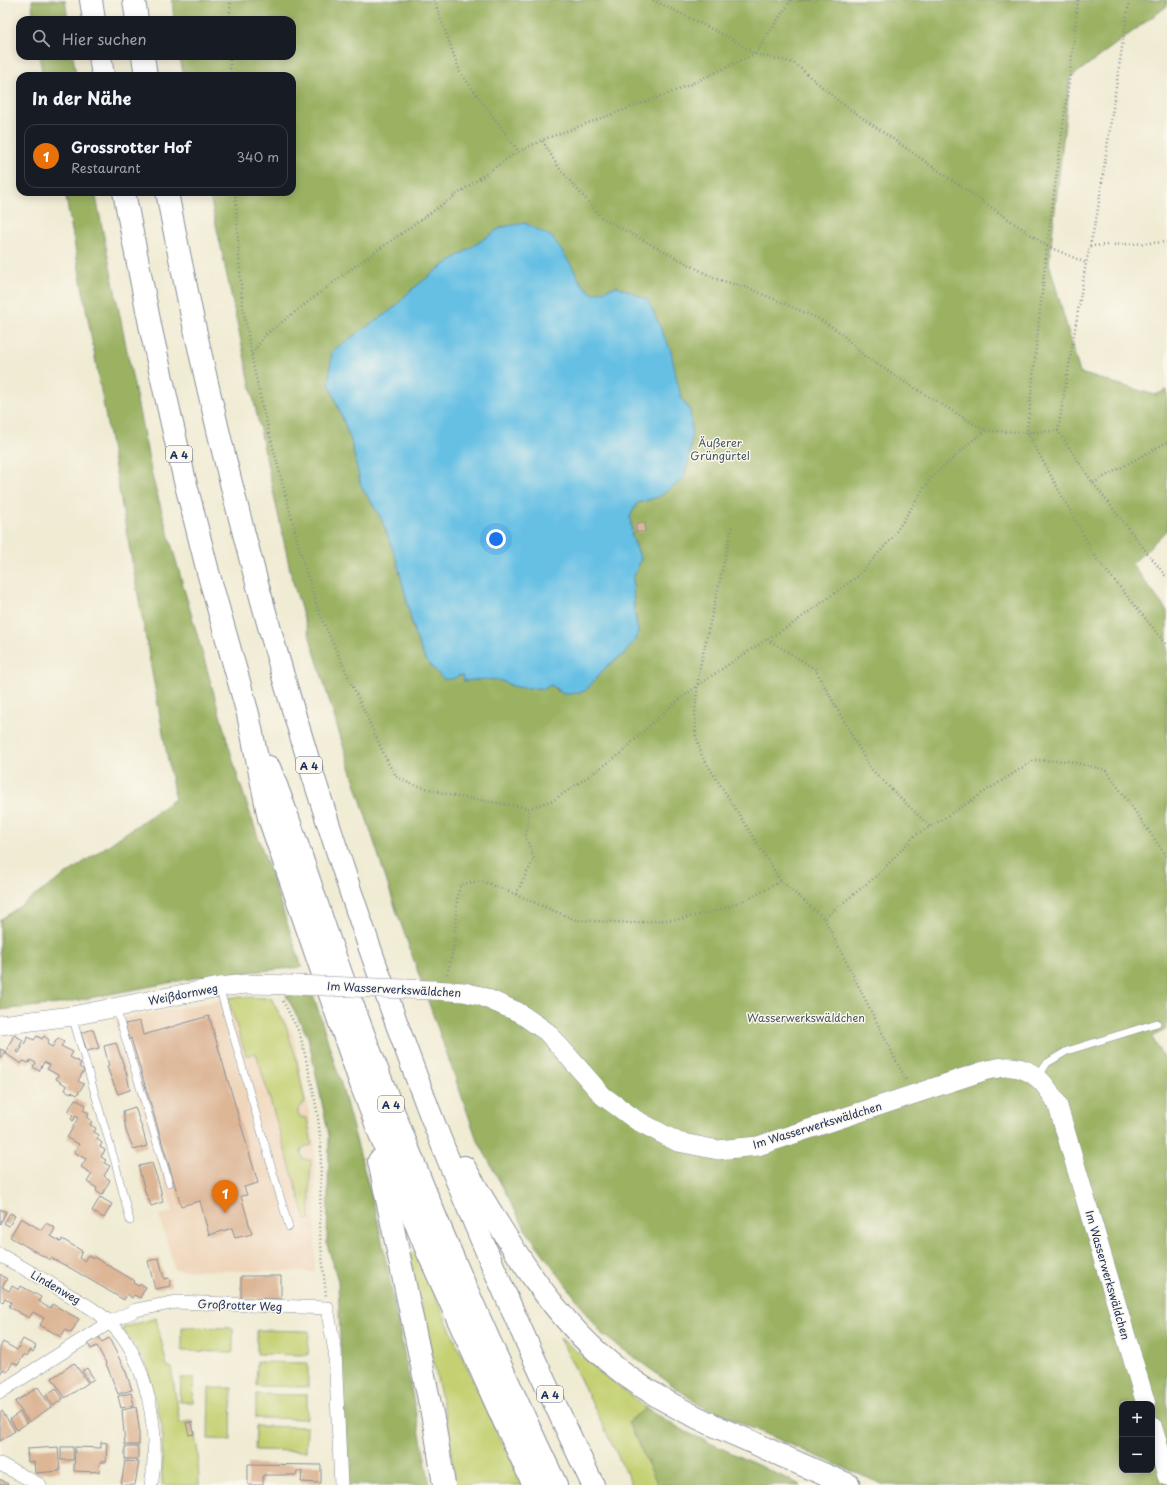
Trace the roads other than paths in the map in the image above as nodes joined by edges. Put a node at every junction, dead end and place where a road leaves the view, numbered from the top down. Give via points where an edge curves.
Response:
1 (92, 0) edge
2 (134, 0) edge
3 (94, 16) edge
4 (136, 16) edge
5 (101, 60) edge
6 (144, 60) edge
7 (102, 72) edge
8 (145, 72) edge
9 (125, 196) edge
10 (168, 196) edge
11 (248, 714) junction
12 (295, 985) joint
13 (219, 987) junction
14 (116, 1008) junction
15 (72, 1016) junction
16 (1157, 1022) dead end
17 (0, 1025) edge
18 (1038, 1077) junction
19 (362, 1088) junction
20 (428, 1109) junction
21 (169, 1183) dead end
22 (130, 1221) dead end
23 (289, 1227) dead end
24 (0, 1254) edge
25 (110, 1322) junction
26 (0, 1392) edge
27 (1145, 1401) edge
28 (1155, 1435) edge
29 (0, 1464) edge
30 (1167, 1476) edge
31 (40, 1485) edge
32 (151, 1485) edge
33 (340, 1485) edge
34 (444, 1485) edge
35 (534, 1485) edge
36 (556, 1485) edge
37 (593, 1485) edge
38 (849, 1485) edge

1 - 3 highway
2 - 4 highway
5 - 7 highway
6 - 8 highway
9 - 11 highway, A 4 via 184,477
10 - 20 highway, A 4 via 207,384 278,659 343,869
11 - 19 highway via 269,818
11 - 36 highway, A 4 via 288,812 327,933 409,1151 491,1345
12 - 13 street, Weißdornweg via 246,984
12 - 18 street, Im Wasserwerkswäldchen, bridge via 433,990 481,996 518,1012 547,1032 603,1096 636,1120 678,1142 718,1150 758,1146 987,1070 1012,1067 1027,1070
13 - 14 street, Weißdornweg
13 - 23 lane
14 - 15 street, Weißdornweg
14 - 21 lane
15 - 17 street, Weißdornweg
15 - 22 lane
16 - 18 lane via 1067,1051 1047,1063
18 - 27 street, Im Wasserwerkswäldchen via 1057,1103
19 - 34 highway via 435,1428
19 - 35 highway via 428,1253
20 - 37 highway, A 4 via 508,1302
20 - 38 highway via 514,1250 547,1297 581,1336 610,1362 643,1388 682,1410
24 - 25 street, Lindenweg
25 - 26 street, Großrotter Weg
25 - 32 street, Lindenweg via 125,1339 146,1390 154,1448
25 - 33 street, Großrotter Weg via 136,1310 176,1302 327,1308 335,1351
28 - 30 street
29 - 31 street

